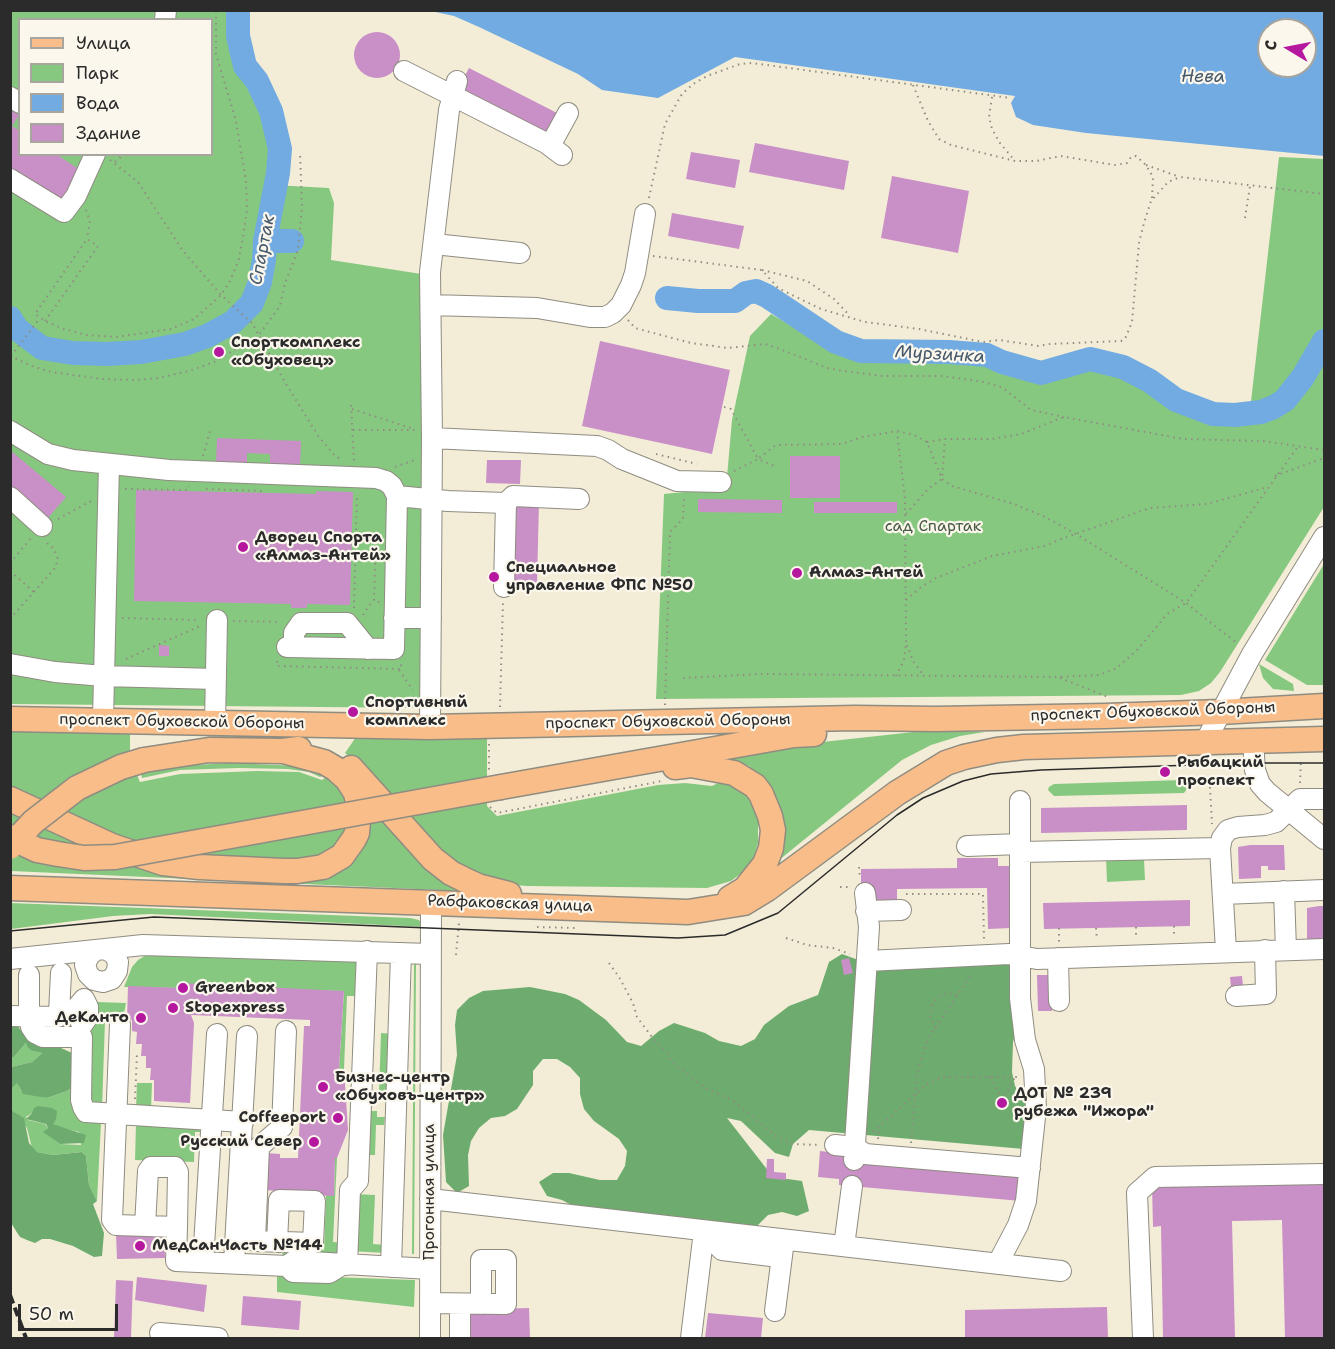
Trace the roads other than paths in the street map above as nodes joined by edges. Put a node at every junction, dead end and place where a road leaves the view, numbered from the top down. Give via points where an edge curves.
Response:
1 (404, 71) dead end
2 (455, 88) junction
3 (568, 113) dead end
4 (100, 156) edge
5 (10, 179) edge
6 (645, 214) road end
7 (434, 244) junction
8 (520, 253) dead end
9 (431, 305) junction
10 (10, 431) edge
11 (427, 439) junction
12 (109, 464) junction
13 (721, 482) road end
14 (397, 496) junction
15 (10, 497) edge
16 (579, 498) dead end
17 (432, 499) junction
18 (506, 503) junction
19 (39, 529) road end
20 (1324, 537) edge
21 (504, 587) road end
22 (389, 611) junction
23 (431, 618) junction
24 (215, 620) road end
25 (291, 647) dead end
26 (10, 664) edge
27 (104, 673) junction
28 (216, 679) junction
29 (1324, 706) edge
30 (1220, 712) junction
31 (10, 719) edge
32 (936, 719) junction
33 (103, 720) junction
34 (215, 723) junction
35 (430, 727) junction
36 (1324, 739) edge
37 (1253, 742) junction
38 (1204, 744) junction
39 (283, 751) junction
40 (964, 757) joint
41 (594, 771) junction
42 (10, 799) edge
43 (1324, 799) edge
44 (1020, 801) dead end
45 (1287, 809) junction
46 (10, 837) edge
47 (1324, 839) edge
48 (967, 846) dead end
49 (10, 847) edge
50 (1020, 848) junction
51 (1216, 848) junction
52 (11, 888) edge
53 (1324, 890) edge
54 (1284, 891) junction
55 (1223, 894) junction
56 (431, 901) junction
57 (553, 906) junction
58 (902, 910) road end
59 (688, 912) junction
60 (1324, 949) edge
61 (1265, 950) junction
62 (1286, 950) junction
63 (367, 951) junction
64 (1226, 951) junction
65 (401, 952) junction
66 (107, 954) junction
67 (430, 954) junction
68 (1021, 956) junction
69 (1058, 958) junction
70 (10, 959) edge
71 (867, 959) junction
72 (61, 973) dead end
73 (29, 975) dead end
74 (1236, 996) dead end
75 (1059, 1001) dead end
76 (20, 1016) edge
77 (120, 1024) dead end
78 (82, 1031) junction
79 (286, 1031) dead end
80 (217, 1034) dead end
81 (247, 1036) dead end
82 (117, 1115) junction
83 (211, 1120) junction
84 (243, 1122) junction
85 (835, 1145) road end
86 (855, 1154) junction
87 (1030, 1168) junction
88 (1324, 1174) edge
89 (852, 1186) dead end
90 (430, 1199) junction
91 (145, 1226) junction
92 (177, 1227) junction
93 (704, 1231) junction
94 (784, 1240) junction
95 (844, 1246) junction
96 (771, 1256) dead end
97 (203, 1262) junction
98 (234, 1263) junction
99 (998, 1263) junction
100 (265, 1265) junction
101 (344, 1265) junction
102 (391, 1267) junction
103 (430, 1269) junction
104 (1061, 1271) dead end
105 (430, 1303) junction
106 (460, 1304) junction
107 (481, 1304) dead end
108 (775, 1311) dead end
109 (160, 1333) dead end
110 (218, 1338) edge
111 (430, 1338) edge
112 (460, 1338) edge
113 (691, 1338) edge
114 (1143, 1338) edge

1 - 2 street
2 - 3 street via 556,151
2 - 7 street
4 - 5 street via 64,212
6 - 9 street via 635,273 613,314 590,317 537,308
7 - 8 street
7 - 9 street
9 - 11 street
10 - 12 street via 54,456
11 - 13 street via 597,446 677,481
11 - 17 street
12 - 14 street via 169,470 363,474 386,481
12 - 27 street
14 - 17 street
14 - 22 street
15 - 19 street
16 - 18 street via 513,496
17 - 18 street
17 - 23 street
18 - 21 street
20 - 30 street
22 - 23 street
22 - 25 street via 394,649
23 - 35 street
24 - 28 street
26 - 27 street via 55,672
27 - 28 street
27 - 33 street
28 - 34 street
29 - 30 main road, проспект Обуховской Обороны
30 - 32 main road, проспект Обуховской Обороны
30 - 38 street
31 - 33 main road, проспект Обуховской Обороны
32 - 35 main road, проспект Обуховской Обороны
32 - 41 main road via 855,732 794,735
33 - 34 main road, проспект Обуховской Обороны
34 - 35 main road, проспект Обуховской Обороны
36 - 37 main road, проспект Обуховской Обороны
37 - 38 main road, проспект Обуховской Обороны
37 - 45 street via 1260,784
38 - 40 main road, проспект Обуховской Обороны via 1024,747
39 - 42 main road via 324,762 347,779 356,793 359,809 354,839 342,856 323,867 284,871 163,862 112,846
39 - 49 main road, bridge via 209,750 121,767 77,788 33,822
39 - 57 main road via 319,751 345,763 433,859 451,873 478,886
40 - 59 main road, Рабфаковская улица via 946,763 897,793 744,903
41 - 46 main road, bridge via 115,857 58,854 37,850
41 - 59 main road via 628,774 691,765 745,778 761,794 773,830 765,864 745,889 731,898
43 - 45 street via 1300,799
44 - 50 street
45 - 47 street
45 - 51 street via 1276,822 1228,830
48 - 50 street
50 - 51 street
50 - 68 street
51 - 55 street
52 - 56 main road, Рабфаковская улица
53 - 54 street
54 - 55 street
54 - 62 street
55 - 64 street
56 - 57 main road, Рабфаковская улица
56 - 67 street, Прогонная улица
57 - 59 main road, Рабфаковская улица
58 - 71 street via 866,902
60 - 62 street
61 - 62 street
61 - 64 street
61 - 74 street via 1266,994
63 - 65 street
63 - 66 street via 143,945
63 - 101 street via 358,1181 350,1190
64 - 69 street
65 - 67 street
65 - 102 street
66 - 70 street
66 - 78 street via 78,1011
67 - 90 street, Прогонная улица
68 - 69 street
68 - 71 street
68 - 87 street via 1022,1021 1035,1077
69 - 75 street
71 - 86 street
72 - 76 street via 57,1017
73 - 76 street
76 - 78 street via 35,1034 43,1037
77 - 82 street
78 - 82 street via 82,1107 86,1112
79 - 100 street via 282,1127 259,1147 255,1241 272,1242
80 - 83 street
81 - 84 street
82 - 83 street
82 - 91 street via 112,1220 116,1225
83 - 84 street
83 - 97 street
84 - 98 street
85 - 86 street
86 - 87 street
87 - 99 street via 1018,1225
88 - 114 street via 1155,1177 1137,1193
89 - 95 street
90 - 93 street
90 - 103 street, Прогонная улица
91 - 92 street
91 - 92 street via 148,1170 175,1167
92 - 97 street via 176,1261
93 - 94 street
93 - 96 street via 722,1250
93 - 113 street
94 - 95 street
94 - 108 street
95 - 99 street
97 - 98 street
98 - 100 street
99 - 104 street
100 - 101 street via 287,1266 294,1261
101 - 102 street
102 - 103 street
103 - 105 street, Прогонная улица
105 - 106 street
105 - 111 street, Прогонная улица
106 - 107 street
106 - 112 street
109 - 110 street

